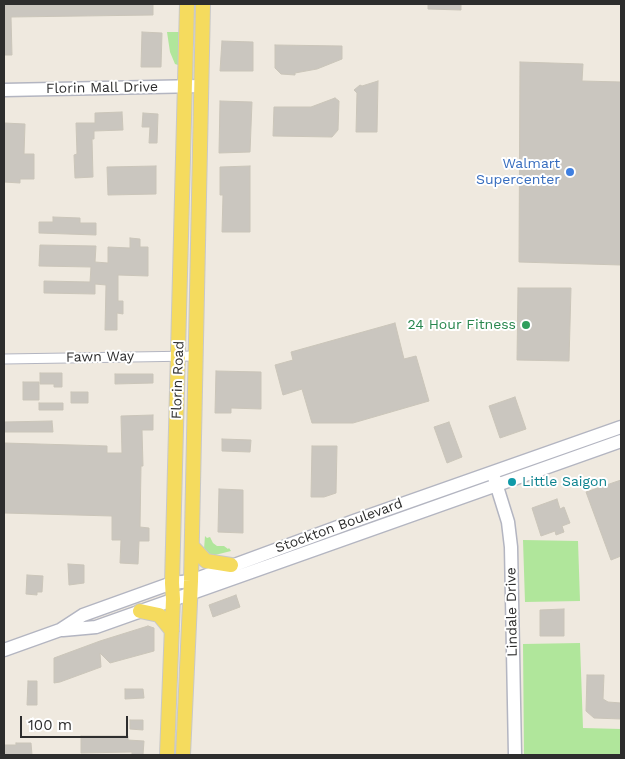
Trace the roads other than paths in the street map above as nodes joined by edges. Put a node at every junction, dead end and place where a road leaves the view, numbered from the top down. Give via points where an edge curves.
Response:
1 (187, 4) edge
2 (203, 4) edge
3 (185, 86) junction
4 (201, 86) junction
5 (4, 90) edge
6 (178, 356) junction
7 (196, 356) junction
8 (4, 359) edge
9 (621, 427) edge
10 (621, 440) edge
11 (492, 472) junction
12 (497, 484) junction
13 (192, 546) junction
14 (231, 566) junction
15 (172, 583) junction
16 (191, 587) junction
17 (173, 600) junction
18 (140, 611) junction
19 (60, 630) junction
20 (172, 631) junction
21 (4, 650) edge
22 (167, 755) edge
23 (184, 755) edge
24 (515, 755) edge

1 - 3 main road, Florin Road
2 - 4 main road, Florin Road
3 - 4 main road, Florin Mall Drive
3 - 5 main road, Florin Mall Drive
3 - 6 main road, Florin Road
4 - 7 main road, Florin Road
6 - 7 street, Fawn Way
6 - 8 street, Fawn Way
6 - 15 main road, Florin Road
7 - 13 main road, Florin Road
9 - 11 main road, Stockton Boulevard
10 - 12 main road, Stockton Boulevard
11 - 12 main road, Lindale Drive
11 - 14 main road, Stockton Boulevard
12 - 16 main road, Stockton Boulevard
12 - 24 main road, Lindale Drive via 511,547
13 - 14 main road via 206,561
13 - 16 main road, Florin Road
14 - 16 main road, Stockton Boulevard
15 - 16 main road, Stockton Boulevard
15 - 17 main road, Florin Road
15 - 19 main road, Stockton Boulevard via 83,615
16 - 17 main road, Stockton Boulevard
16 - 23 main road, Florin Road
17 - 18 main road, Stockton Boulevard
17 - 20 main road, Florin Road
18 - 19 main road, Stockton Boulevard via 96,627
18 - 20 main road via 159,615
19 - 21 main road, Stockton Boulevard
20 - 22 main road, Florin Road

